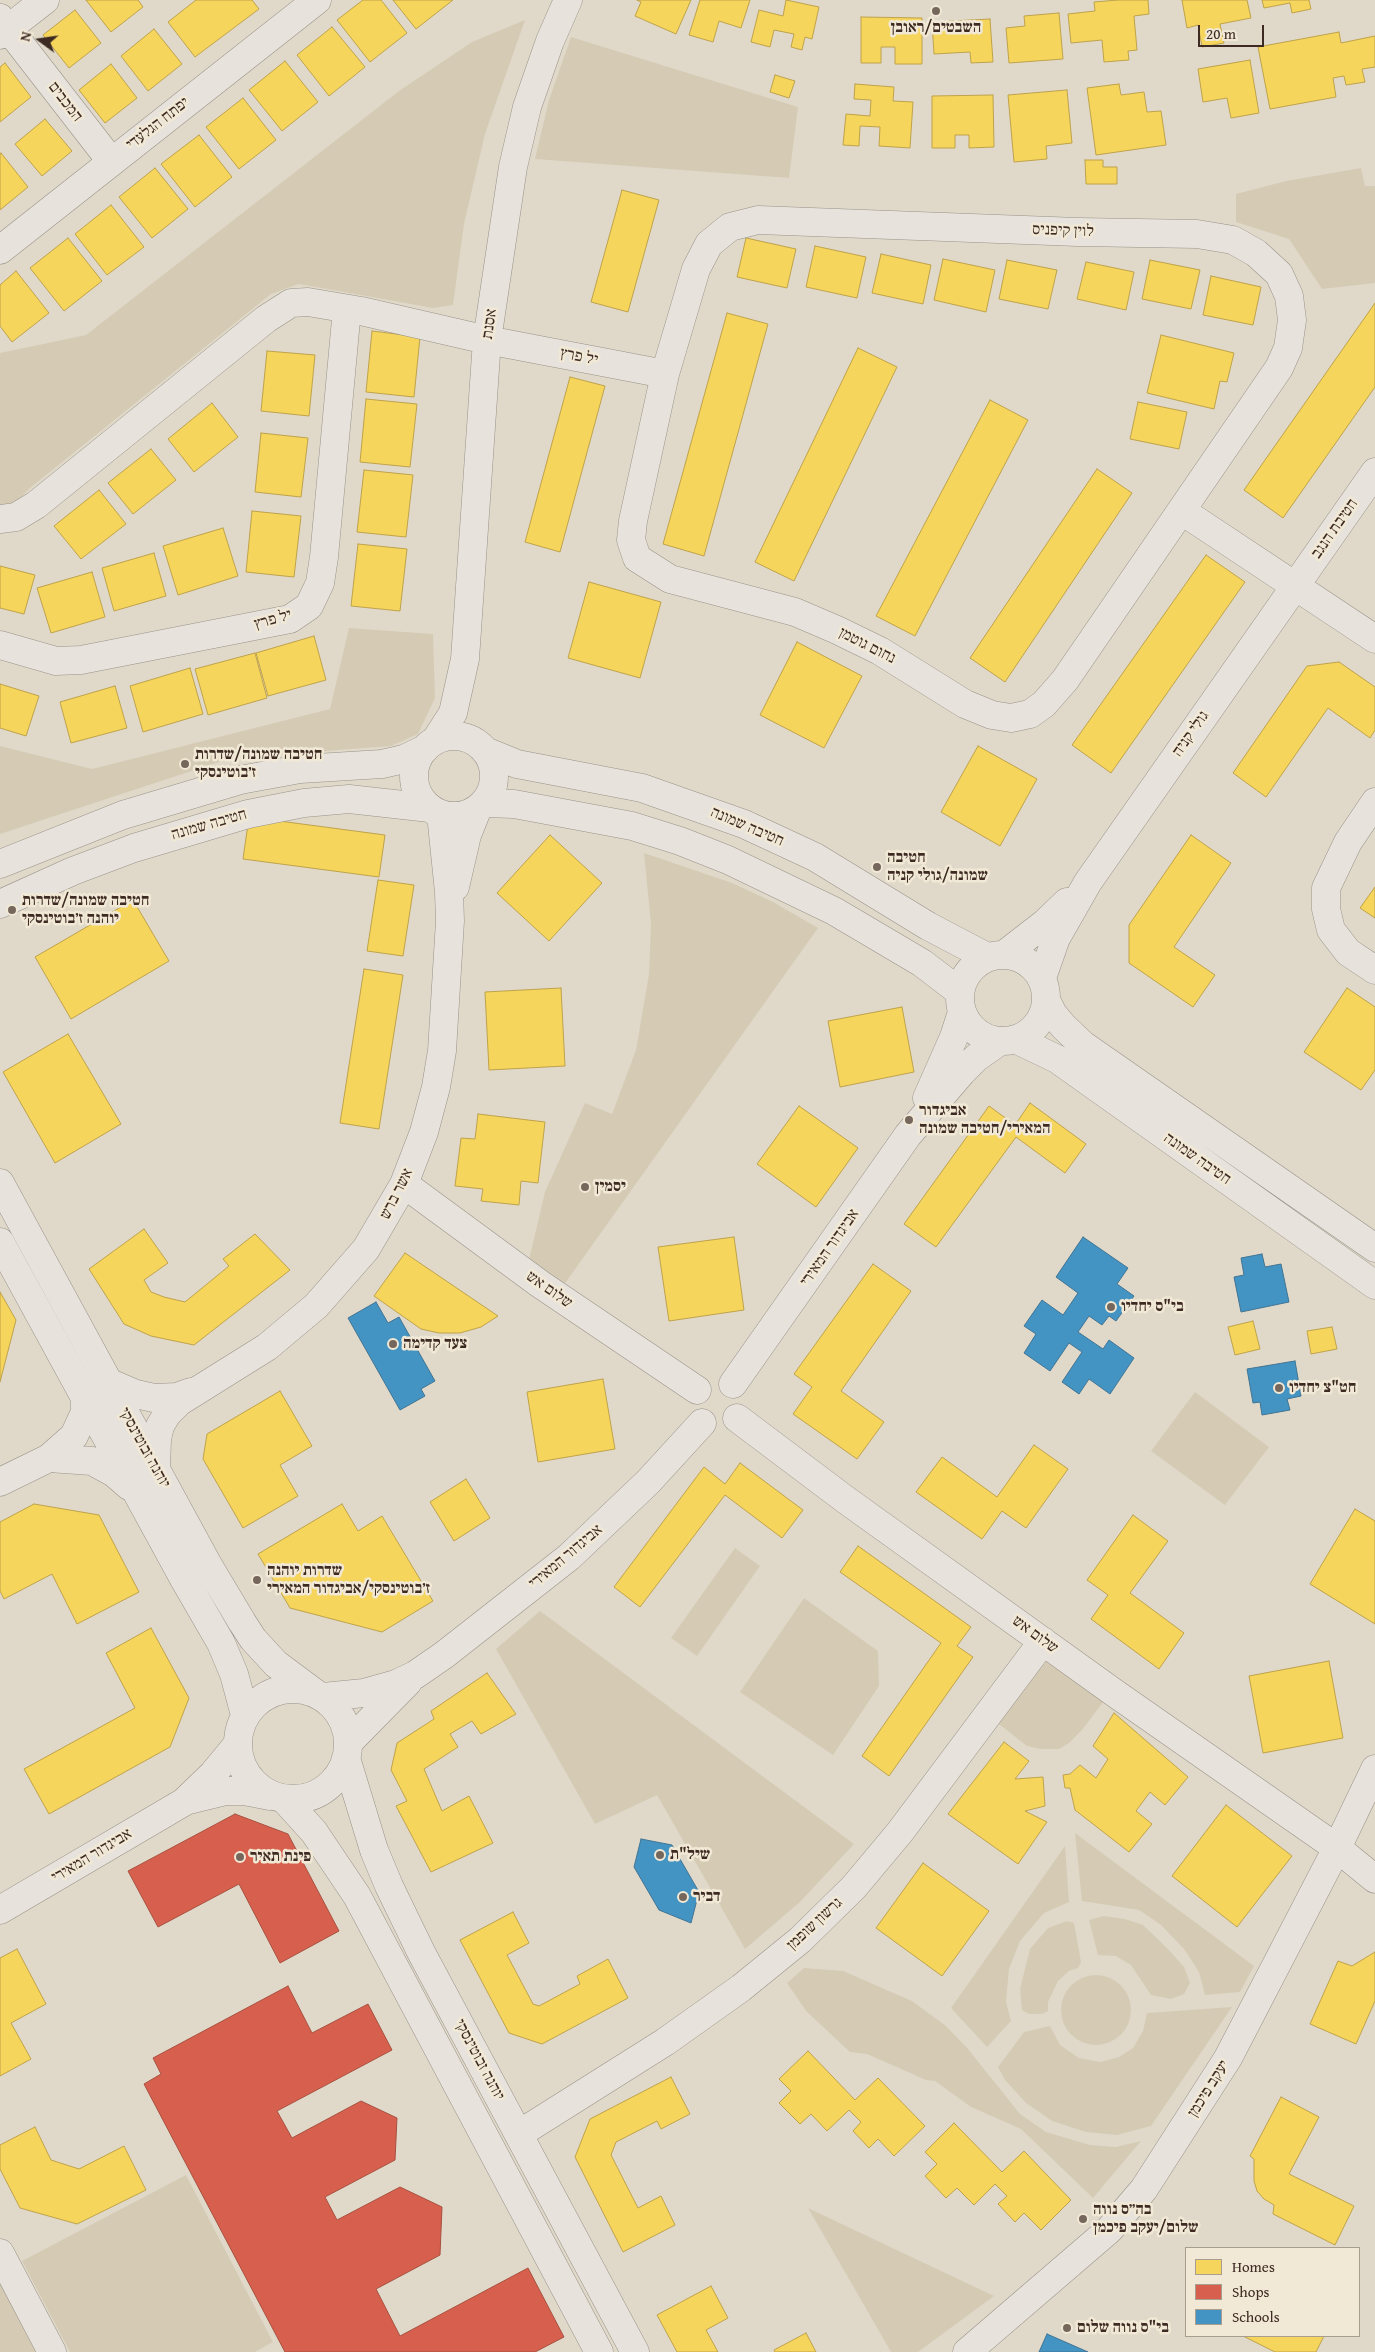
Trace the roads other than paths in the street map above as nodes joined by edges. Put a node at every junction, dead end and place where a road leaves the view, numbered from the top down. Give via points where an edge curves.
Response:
1 (45, 0) edge
2 (317, 0) edge
3 (568, 0) edge
4 (3, 28) edge
5 (111, 161) junction
6 (0, 250) edge
7 (347, 309) junction
8 (487, 340) junction
9 (665, 374) junction
10 (1375, 472) edge
11 (1182, 511) junction
12 (0, 520) edge
13 (1295, 585) junction
14 (1375, 639) edge
15 (0, 645) edge
16 (465, 659) junction
17 (430, 745) junction
18 (482, 747) junction
19 (1375, 802) edge
20 (481, 806) junction
21 (435, 811) junction
22 (0, 864) edge
23 (1088, 882) junction
24 (0, 904) edge
25 (450, 921) junction
26 (996, 956) junction
27 (1375, 970) edge
28 (1044, 989) junction
29 (961, 1002) junction
30 (1007, 1040) junction
31 (908, 1135) junction
32 (0, 1183) edge
33 (404, 1184) junction
34 (0, 1242) edge
35 (1375, 1248) edge
36 (1375, 1285) edge
37 (108, 1382) junction
38 (733, 1384) junction
39 (200, 1389) junction
40 (697, 1390) junction
41 (84, 1397) junction
42 (737, 1418) junction
43 (702, 1423) junction
44 (49, 1458) junction
45 (156, 1469) junction
46 (0, 1482) edge
47 (136, 1492) junction
48 (1043, 1641) junction
49 (415, 1675) junction
50 (319, 1695) junction
51 (245, 1715) junction
52 (237, 1746) junction
53 (347, 1750) junction
54 (1375, 1768) edge
55 (278, 1798) junction
56 (184, 1802) junction
57 (1337, 1848) junction
58 (1375, 1879) edge
59 (0, 1910) edge
60 (518, 2134) junction
61 (0, 2253) edge
62 (52, 2352) edge
63 (599, 2352) edge
64 (635, 2352) edge
65 (966, 2352) edge

1 - 4 street
2 - 5 street, יפתח הגלעדי
3 - 8 street, אסנת via 527,108 513,167
4 - 5 street, המכבים
5 - 6 street, יפתח הגלעדי
7 - 8 street, יל פרץ
7 - 12 street, יל פרץ via 308,302 291,303 266,319 36,505 16,517
7 - 15 street, יל פרץ via 324,558 320,583 309,606 290,619 81,660 56,661
8 - 9 street, יל פרץ
8 - 16 street, אסנת
9 - 11 street, נחום גוטמן via 633,521 631,540 637,558 670,580 795,612 837,630 880,651 965,704 992,715 1010,718 1030,714 1044,704 1065,680
9 - 11 street, לוין קיפניס via 696,269 709,244 730,227 758,220 1197,234 1233,240 1256,253 1278,274 1289,296 1292,320 1288,348 1279,368
10 - 13 street, חטיבת הנגב
11 - 13 street
13 - 14 street
13 - 23 street, גולי קניה
16 - 17 street, אסנת via 453,713
16 - 18 street, אסנת via 467,691
17 - 18 street via 456,736
17 - 21 street via 415,768 415,780 422,800
17 - 22 street via 404,759 382,764 300,769 240,780 123,815
18 - 20 street via 494,771 491,793
18 - 26 street, חטיבה שמונה via 516,764 642,788 744,824 815,858 928,926
19 - 27 street via 1348,842 1326,888 1331,930 1348,952
20 - 21 street via 459,816
20 - 25 street, אשר ברש via 467,835
20 - 29 street via 514,804 632,826 728,860 834,911 922,964
21 - 24 street, חטיבה שמונה via 349,799 304,803 248,814 134,848
21 - 25 street, אשר ברש via 449,892
23 - 26 street, גולי קניה via 1045,923
23 - 28 street, גולי קניה via 1056,938
25 - 33 street, אשר ברש via 446,1002 436,1087 424,1132
26 - 28 street via 1026,961 1035,968
26 - 29 street via 969,971
28 - 30 street via 1044,1011 1033,1029
28 - 35 street, חטיבה שמונה via 1053,1014 1083,1045
29 - 30 street via 970,1025 981,1035
29 - 31 street, אביגדור המאירי via 940,1072
30 - 31 street, אביגדור המאירי via 976,1058
30 - 36 street, חטיבה שמונה via 1057,1059
31 - 38 street, אביגדור המאירי
32 - 37 street, יוהנה זבוטינסקי
33 - 39 street, אשר ברש via 366,1249 316,1306 267,1347
33 - 40 street, שלום אש via 540,1284
34 - 41 street, יוהנה זבוטינסקי
37 - 39 street, אשר ברש via 154,1398 177,1397
37 - 45 street, יוהנה זבוטינסקי
38 - 40 street via 713,1379
38 - 42 street via 742,1401
39 - 45 street, אשר ברש via 179,1402 160,1426
40 - 43 street via 694,1411
41 - 44 street via 85,1412 79,1429
41 - 47 street, יוהנה זבוטינסקי
42 - 43 street via 720,1428
42 - 48 street, שלום אש
43 - 49 street, אביגדור המאירי via 648,1482 569,1557
44 - 46 street
44 - 47 street via 92,1462 114,1473
45 - 50 street, יוהנה זבוטינסקי via 253,1639 276,1664
47 - 51 street, יוהנה זבוטינסקי via 221,1643 234,1674
48 - 57 street, שלום אש
48 - 60 street, גרשון שופמן via 900,1832 854,1887 800,1940 741,1988 665,2042
49 - 50 street, אביגדור המאירי via 378,1689
49 - 53 street, אביגדור המאירי
50 - 51 street via 300,1689 284,1689 262,1698
50 - 53 street via 341,1717
51 - 52 street
52 - 55 street via 239,1761 246,1775 257,1787
52 - 56 street, אביגדור המאירי
53 - 55 street via 340,1773 317,1795 302,1799
53 - 60 street, יוהנה זבוטינסקי via 374,1850 389,1886
54 - 57 street, יעקב פיכמן
55 - 56 street, אביגדור המאירי via 226,1791
55 - 63 street, יוהנה זבוטינסקי via 314,1832 357,1896
56 - 59 street, אביגדור המאירי
57 - 58 street, שלום אש
57 - 65 street, יעקב פיכמן via 1228,2058 1144,2189 1109,2230
60 - 64 street, יוהנה זבוטינסקי
61 - 62 street

